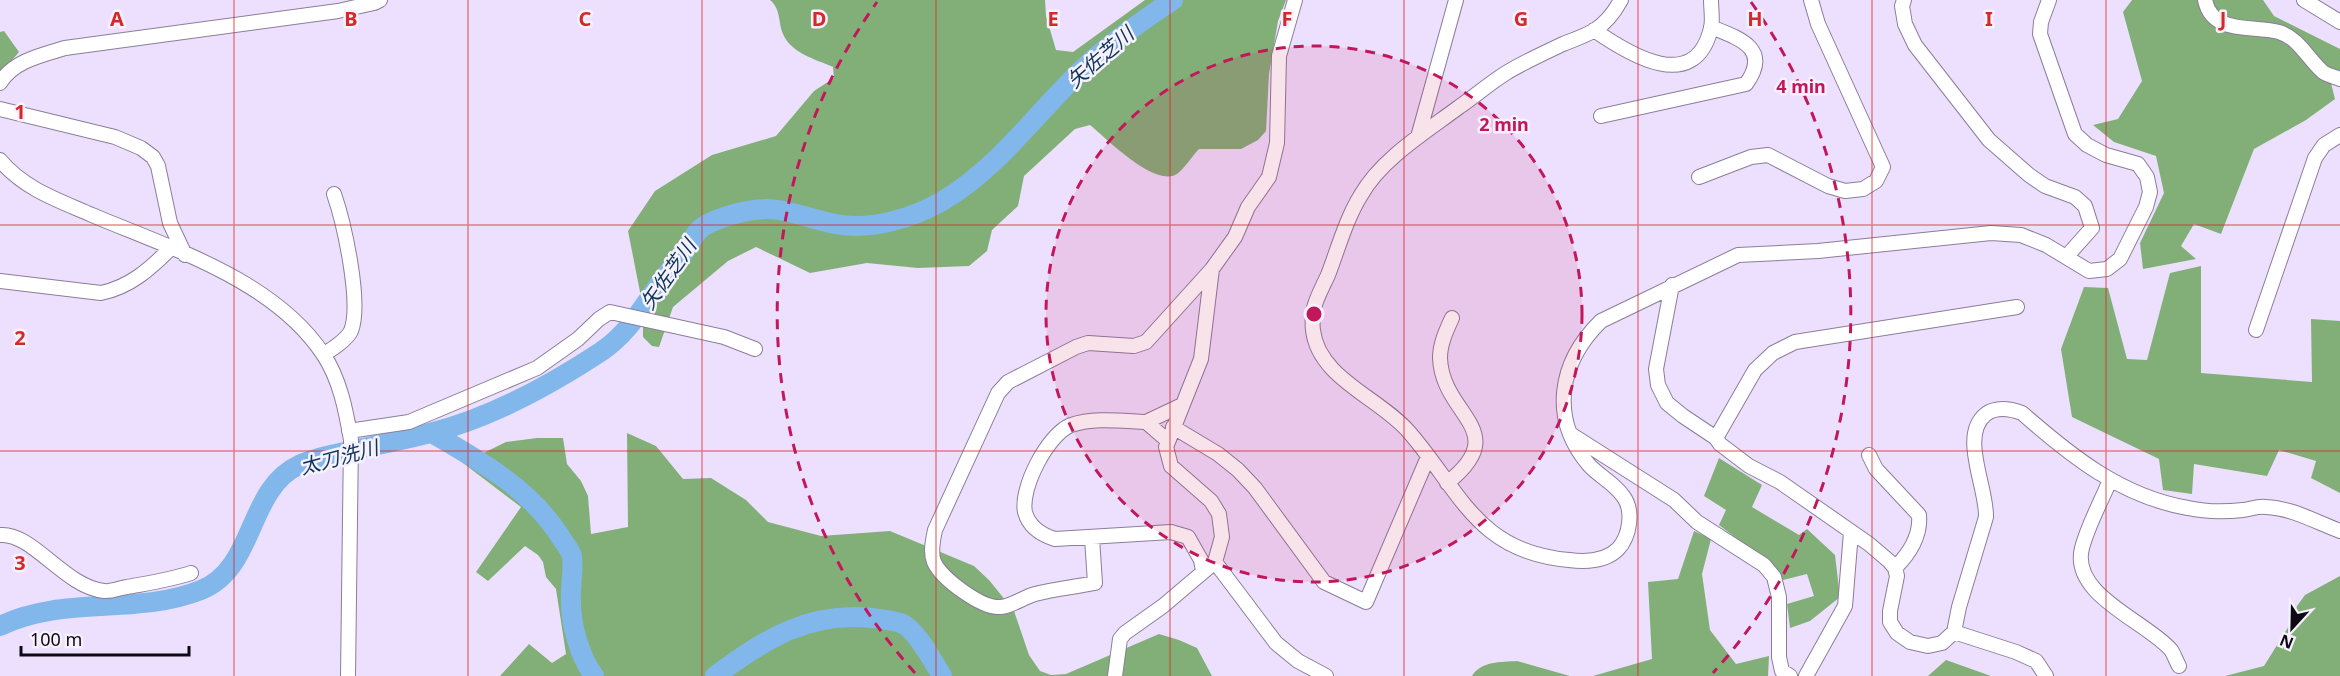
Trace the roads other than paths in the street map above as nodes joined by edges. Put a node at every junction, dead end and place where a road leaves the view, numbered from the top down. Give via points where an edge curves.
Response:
1 (380, 0) edge
2 (1295, 0) edge
3 (1456, 0) edge
4 (1621, 0) edge
5 (1711, 0) edge
6 (1812, 0) edge
7 (1904, 0) edge
8 (2049, 0) edge
9 (2205, 0) edge
10 (2304, 0) edge
11 (2340, 22) edge
12 (1711, 27) junction
13 (1594, 30) junction
14 (2340, 79) edge
15 (0, 83) edge
16 (0, 110) edge
17 (1601, 116) dead end
18 (2340, 135) edge
19 (1418, 137) junction
20 (0, 160) edge
21 (1699, 177) dead end
22 (334, 194) dead end
23 (171, 249) junction
24 (185, 255) junction
25 (2067, 256) junction
26 (1212, 269) junction
27 (0, 281) edge
28 (1672, 285) junction
29 (2017, 307) dead end
30 (1452, 318) dead end
31 (2256, 330) dead end
32 (754, 349) dead end
33 (323, 354) junction
34 (1182, 405) junction
35 (1146, 422) junction
36 (1173, 427) junction
37 (1572, 435) junction
38 (350, 436) junction
39 (1716, 438) junction
40 (1168, 441) junction
41 (1869, 455) dead end
42 (1428, 457) junction
43 (2110, 480) junction
44 (1447, 483) junction
45 (2340, 531) edge
46 (1851, 532) junction
47 (0, 535) edge
48 (1092, 538) junction
49 (1215, 562) junction
50 (1895, 568) junction
51 (1203, 571) junction
52 (191, 573) dead end
53 (1954, 632) junction
54 (2179, 666) dead end
55 (348, 676) edge
56 (1115, 676) edge
57 (1326, 676) edge
58 (1790, 676) edge
59 (1806, 676) edge
60 (2046, 676) edge

1 - 15 street via 338,11 65,48 26,60
2 - 26 street via 1279,56 1276,143 1269,177
3 - 19 street
4 - 13 street via 1615,12
5 - 12 street
6 - 21 street via 1818,24 1882,167 1876,181 1863,189 1845,191 1767,155 1750,157
7 - 25 street via 1905,24 1915,45 1989,140 2045,186 2075,197 2085,206 2092,228
8 - 25 street via 2040,34 2075,134 2106,155 2138,164 2147,177 2150,192 2120,259 2107,269 2089,271
9 - 14 street via 2207,10 2217,22 2280,32 2301,46 2325,73
10 - 11 street
12 - 13 street via 1702,50 1692,62 1677,65 1647,61
12 - 17 street via 1746,41 1755,58 1753,74 1746,84
13 - 19 street via 1504,74
16 - 24 street via 115,137 153,157 170,223
18 - 31 street via 2324,145 2315,158
19 - 42 street via 1360,195 1313,310 1313,332 1323,358 1334,371 1390,413
20 - 23 street via 12,175 33,189
22 - 33 street via 351,275 353,320 350,333
23 - 24 street
23 - 27 street via 149,270 115,290 101,292
24 - 33 street via 264,295 291,317
25 - 28 street via 2021,235 1991,233 1738,255
26 - 34 street via 1201,359
26 - 48 street via 1146,342 1134,346 1088,343 1008,382 987,415 932,544 934,561 943,575 979,602 1003,608 1033,594 1095,583
28 - 37 street via 1601,321 1586,336 1568,369 1563,394
28 - 39 street via 1656,369 1658,385 1667,403
29 - 39 street via 1795,342 1773,353 1755,370
30 - 44 street via 1442,343 1441,370 1476,440 1470,464
32 - 38 street via 724,337 610,312 537,368 409,422
33 - 38 street via 344,402
34 - 35 street
34 - 36 street
35 - 40 street
35 - 48 street via 1090,421 1070,426 1055,435 1040,459 1025,500 1031,525 1055,539
36 - 40 street
36 - 42 street via 1218,454 1244,476 1324,582 1366,602
37 - 44 street via 1590,467 1625,497 1630,518 1624,541 1616,551 1600,559 1554,559 1500,539 1467,510
37 - 58 street via 1674,500 1697,522 1764,565 1774,577 1779,597 1779,657 1782,671
38 - 55 street
39 - 46 street via 1749,466 1780,482
40 - 49 street via 1171,466 1211,501 1219,514 1222,537
41 - 50 street via 1919,515 1910,551
42 - 44 street
43 - 45 street via 2187,508 2216,512 2264,506
43 - 53 street via 2082,463 2022,413 1992,410 1979,419 1973,436 1987,502 1986,517
43 - 54 street via 2080,563 2098,595 2166,645
46 - 50 street
46 - 59 street via 1845,606
47 - 52 street via 10,534 24,541 78,582 105,591
48 - 51 street via 1171,532 1188,537
49 - 51 street
49 - 57 street via 1276,643
50 - 53 street via 1890,622 1896,633 1910,642 1928,646 1942,643
51 - 56 street via 1164,606 1125,633 1120,639
53 - 60 street via 2036,661

